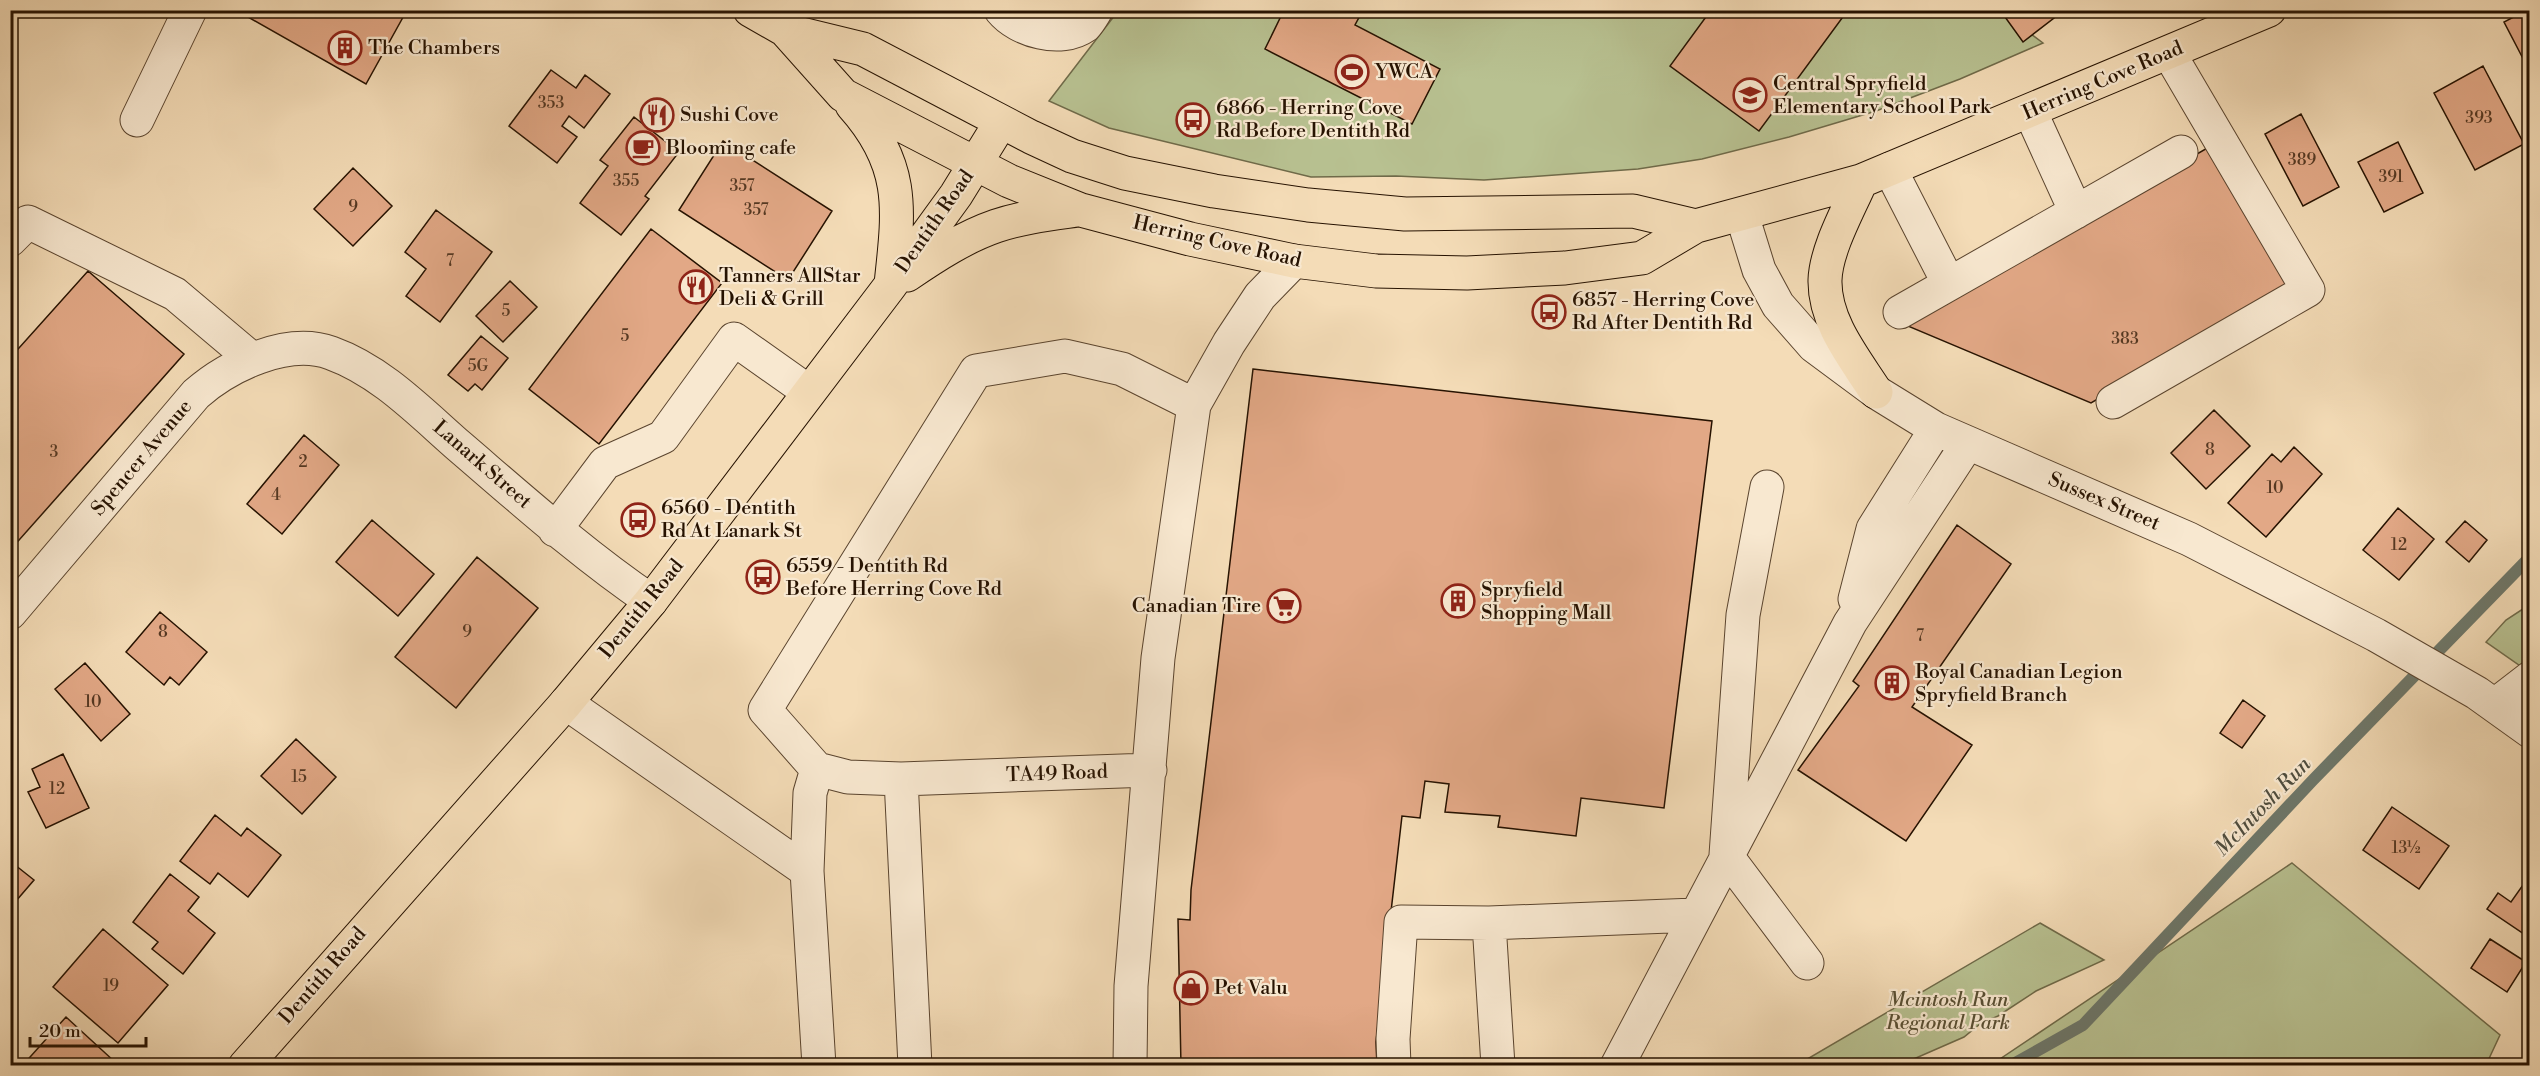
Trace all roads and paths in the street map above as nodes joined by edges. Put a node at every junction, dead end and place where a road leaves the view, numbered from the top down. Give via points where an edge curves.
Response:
1 (190, 10) edge
2 (750, 10) edge
3 (1001, 10) edge
4 (1096, 10) edge
5 (2269, 10) edge
6 (791, 20) edge
7 (2169, 53) junction
8 (843, 95) junction
9 (2030, 111) junction
10 (137, 120) dead end
11 (1001, 122) junction
12 (2181, 152) dead end
13 (975, 165) junction
14 (1876, 175) junction
15 (1082, 210) junction
16 (2076, 212) junction
17 (1742, 215) junction
18 (1696, 226) junction
19 (10, 240) edge
20 (1294, 261) junction
21 (1949, 284) junction
22 (890, 286) junction
23 (1900, 312) dead end
24 (304, 350) joint
25 (252, 359) junction
26 (809, 392) junction
27 (1875, 392) junction
28 (2113, 402) dead end
29 (1194, 405) junction
30 (1936, 429) junction
31 (1968, 443) junction
32 (1767, 487) dead end
33 (555, 530) junction
34 (651, 601) junction
35 (10, 613) edge
36 (1850, 623) junction
37 (2529, 678) edge
38 (566, 703) junction
39 (2495, 705) junction
40 (2529, 731) edge
41 (817, 769) junction
42 (1150, 770) junction
43 (901, 779) junction
44 (1726, 855) junction
45 (807, 871) junction
46 (1695, 915) junction
47 (1489, 922) junction
48 (1807, 963) dead end
49 (245, 1065) edge
50 (819, 1065) edge
51 (915, 1065) edge
52 (1130, 1065) edge
53 (1394, 1065) edge
54 (1498, 1065) edge
55 (1617, 1065) edge

1 - 10 street
2 - 6 main road, Herring Cove Road
3 - 4 street via 1009,20 1028,29 1053,34 1072,32 1086,25
5 - 7 main road, Herring Cove Road
6 - 8 main road, Herring Cove Road
6 - 11 main road, Herring Cove Road via 863,49
7 - 9 main road, Herring Cove Road
7 - 28 street via 2308,290
8 - 13 main road, Herring Cove Road
8 - 22 main road via 870,126 885,152 896,186 897,225
9 - 14 main road, Herring Cove Road
9 - 16 street
11 - 13 main road, Dentith Road
11 - 18 main road, Herring Cove Road via 1072,156 1125,173 1214,191 1405,214 1633,211
12 - 16 street
13 - 15 main road, Herring Cove Road
13 - 22 main road, Dentith Road
14 - 17 main road, Herring Cove Road
14 - 21 street
14 - 27 main road via 1838,234 1825,280 1829,308 1840,335
15 - 20 main road, Herring Cove Road
15 - 22 main road via 996,226 938,254
16 - 21 street
17 - 18 main road, Herring Cove Road
17 - 27 street, Sussex Street via 1759,270 1778,305 1814,346
18 - 20 main road, Herring Cove Road via 1642,258 1565,268 1398,272
19 - 25 street via 28,222 176,294
20 - 29 street via 1260,296
21 - 23 street
22 - 26 main road, Dentith Road
24 - 25 street, Spencer Avenue
24 - 33 street, Lanark Street via 329,352 381,378
25 - 35 street, Spencer Avenue via 208,384 184,406
26 - 33 street via 734,339 663,437 605,463
26 - 34 main road, Dentith Road
27 - 30 street, Sussex Street
29 - 41 street via 1122,369 1065,356 976,371 765,710
29 - 42 street via 1158,658
30 - 31 street, Sussex Street
30 - 36 street via 1873,529
31 - 36 street
31 - 39 street, Sussex Street via 2189,539 2376,635
32 - 44 street via 1743,615
33 - 34 street, Lanark Street
34 - 38 main road, Dentith Road
36 - 44 street
37 - 39 street
38 - 45 street
38 - 49 main road, Dentith Road
39 - 40 street, Sussex Street
41 - 43 street, TA49 Road via 848,777
41 - 45 street via 810,793
42 - 43 street, TA49 Road
42 - 52 street via 1138,878
43 - 51 street
44 - 46 street
44 - 48 street
45 - 50 street
46 - 47 street
46 - 55 street
47 - 53 street via 1401,922
47 - 54 street

